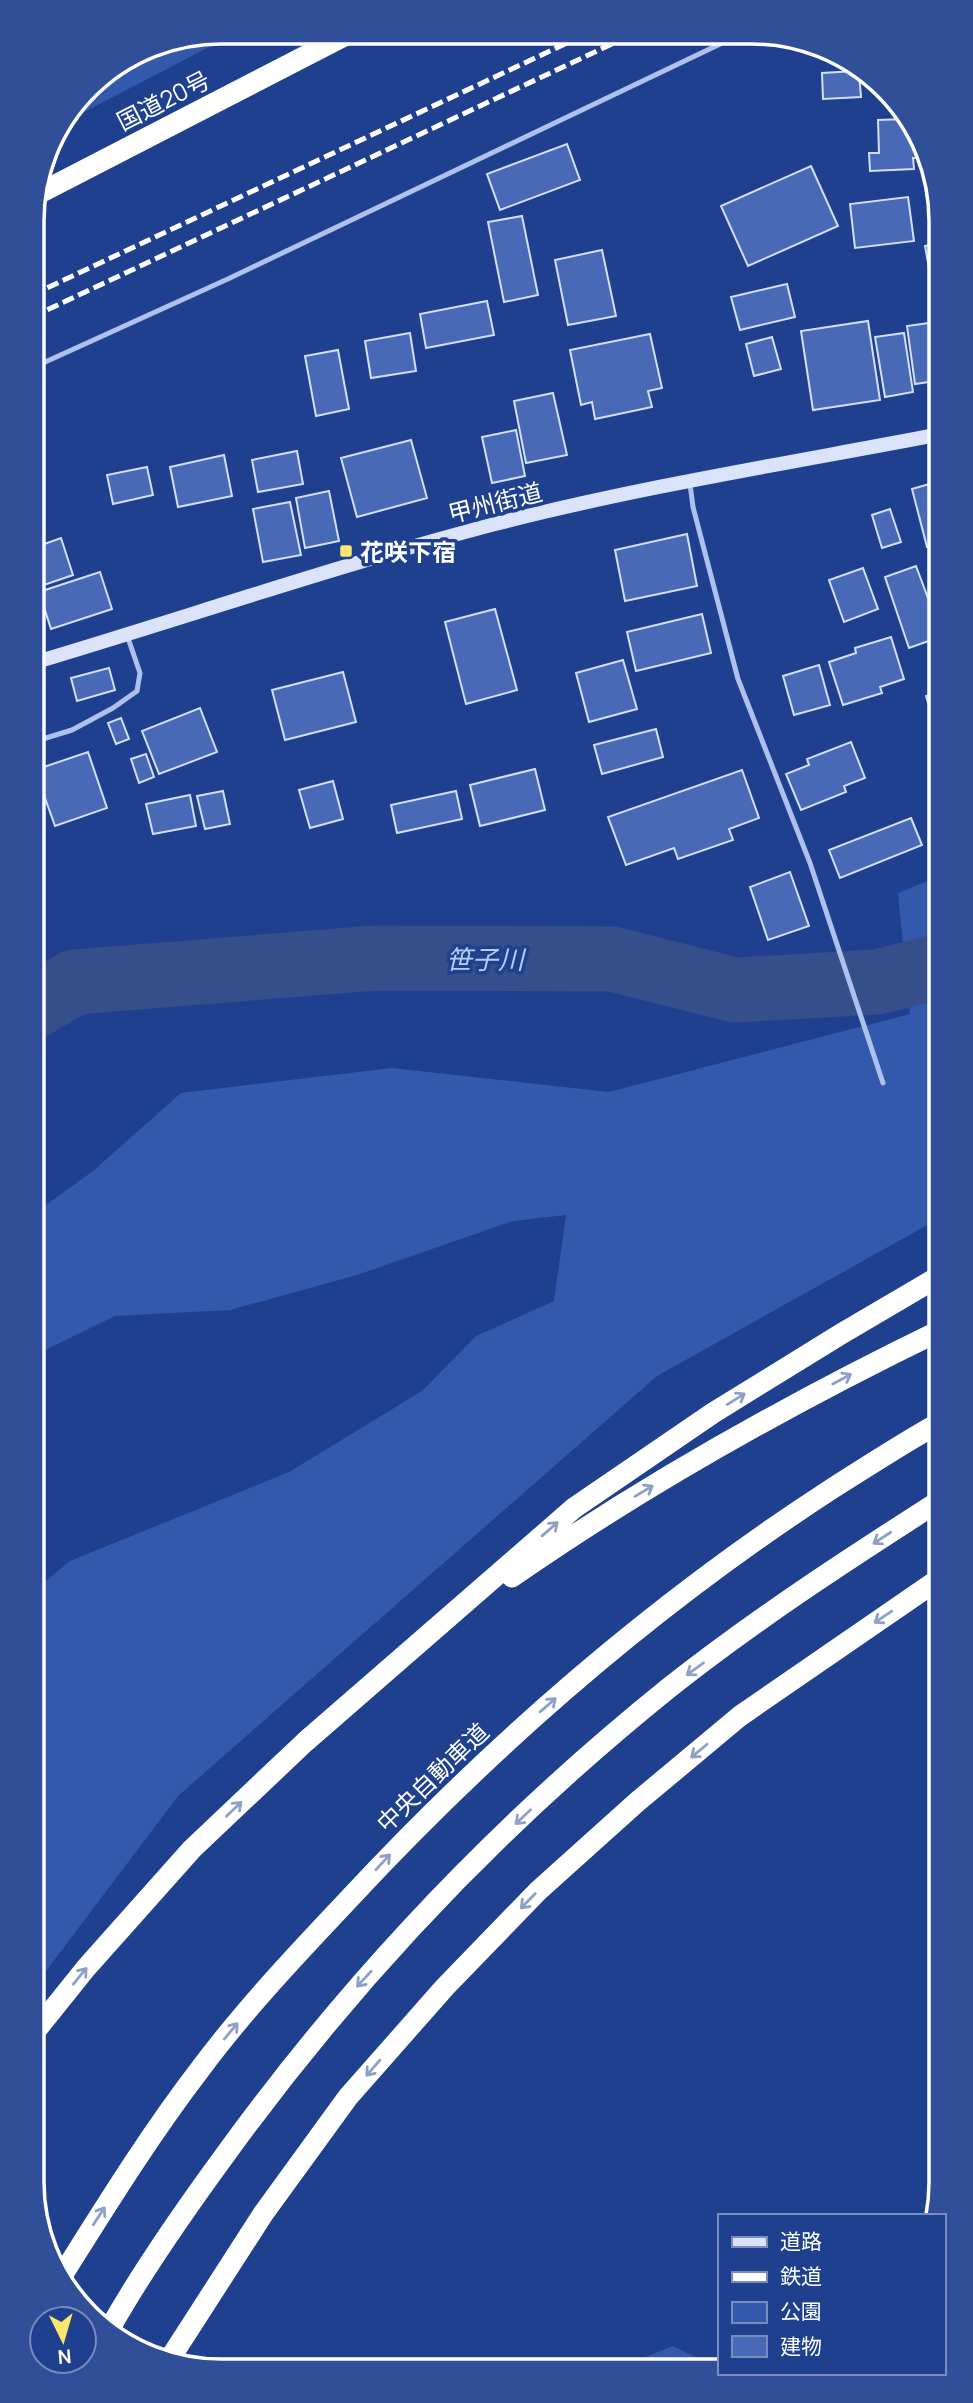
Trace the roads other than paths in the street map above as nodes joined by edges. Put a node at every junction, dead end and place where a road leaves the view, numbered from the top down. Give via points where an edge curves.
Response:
1 (329, 44) edge
2 (720, 44) edge
3 (47, 189) edge
4 (44, 363) edge
5 (929, 436) edge
6 (690, 481) junction
7 (128, 635) junction
8 (44, 660) edge
9 (44, 739) edge
10 (883, 1083) dead end
11 (929, 1282) edge
12 (929, 1336) edge
13 (929, 1428) edge
14 (929, 1507) edge
15 (929, 1586) edge
16 (425, 1639) junction
17 (44, 2020) edge
18 (66, 2268) edge
19 (113, 2323) edge
20 (174, 2353) edge

1 - 3 highway, 国道20号
2 - 4 lane
5 - 6 main road, 甲州街道
6 - 7 main road, 甲州街道 via 387,554
6 - 10 lane via 738,679 810,863
7 - 8 main road, 甲州街道
7 - 9 lane via 140,673 137,691 72,730
16 -> 11 highway via 574,1508 713,1413
16 -> 12 highway via 580,1530 723,1443
18 -> 13 highway, 中央自動車道 via 201,2067 305,1945 495,1751 624,1639 767,1531
14 -> 19 highway via 810,1584 670,1687 552,1788 448,1890 349,1996 262,2104 183,2211
15 -> 20 highway via 740,1716 538,1891 444,1987 348,2097 263,2214
17 -> 16 highway via 192,1849 304,1742

